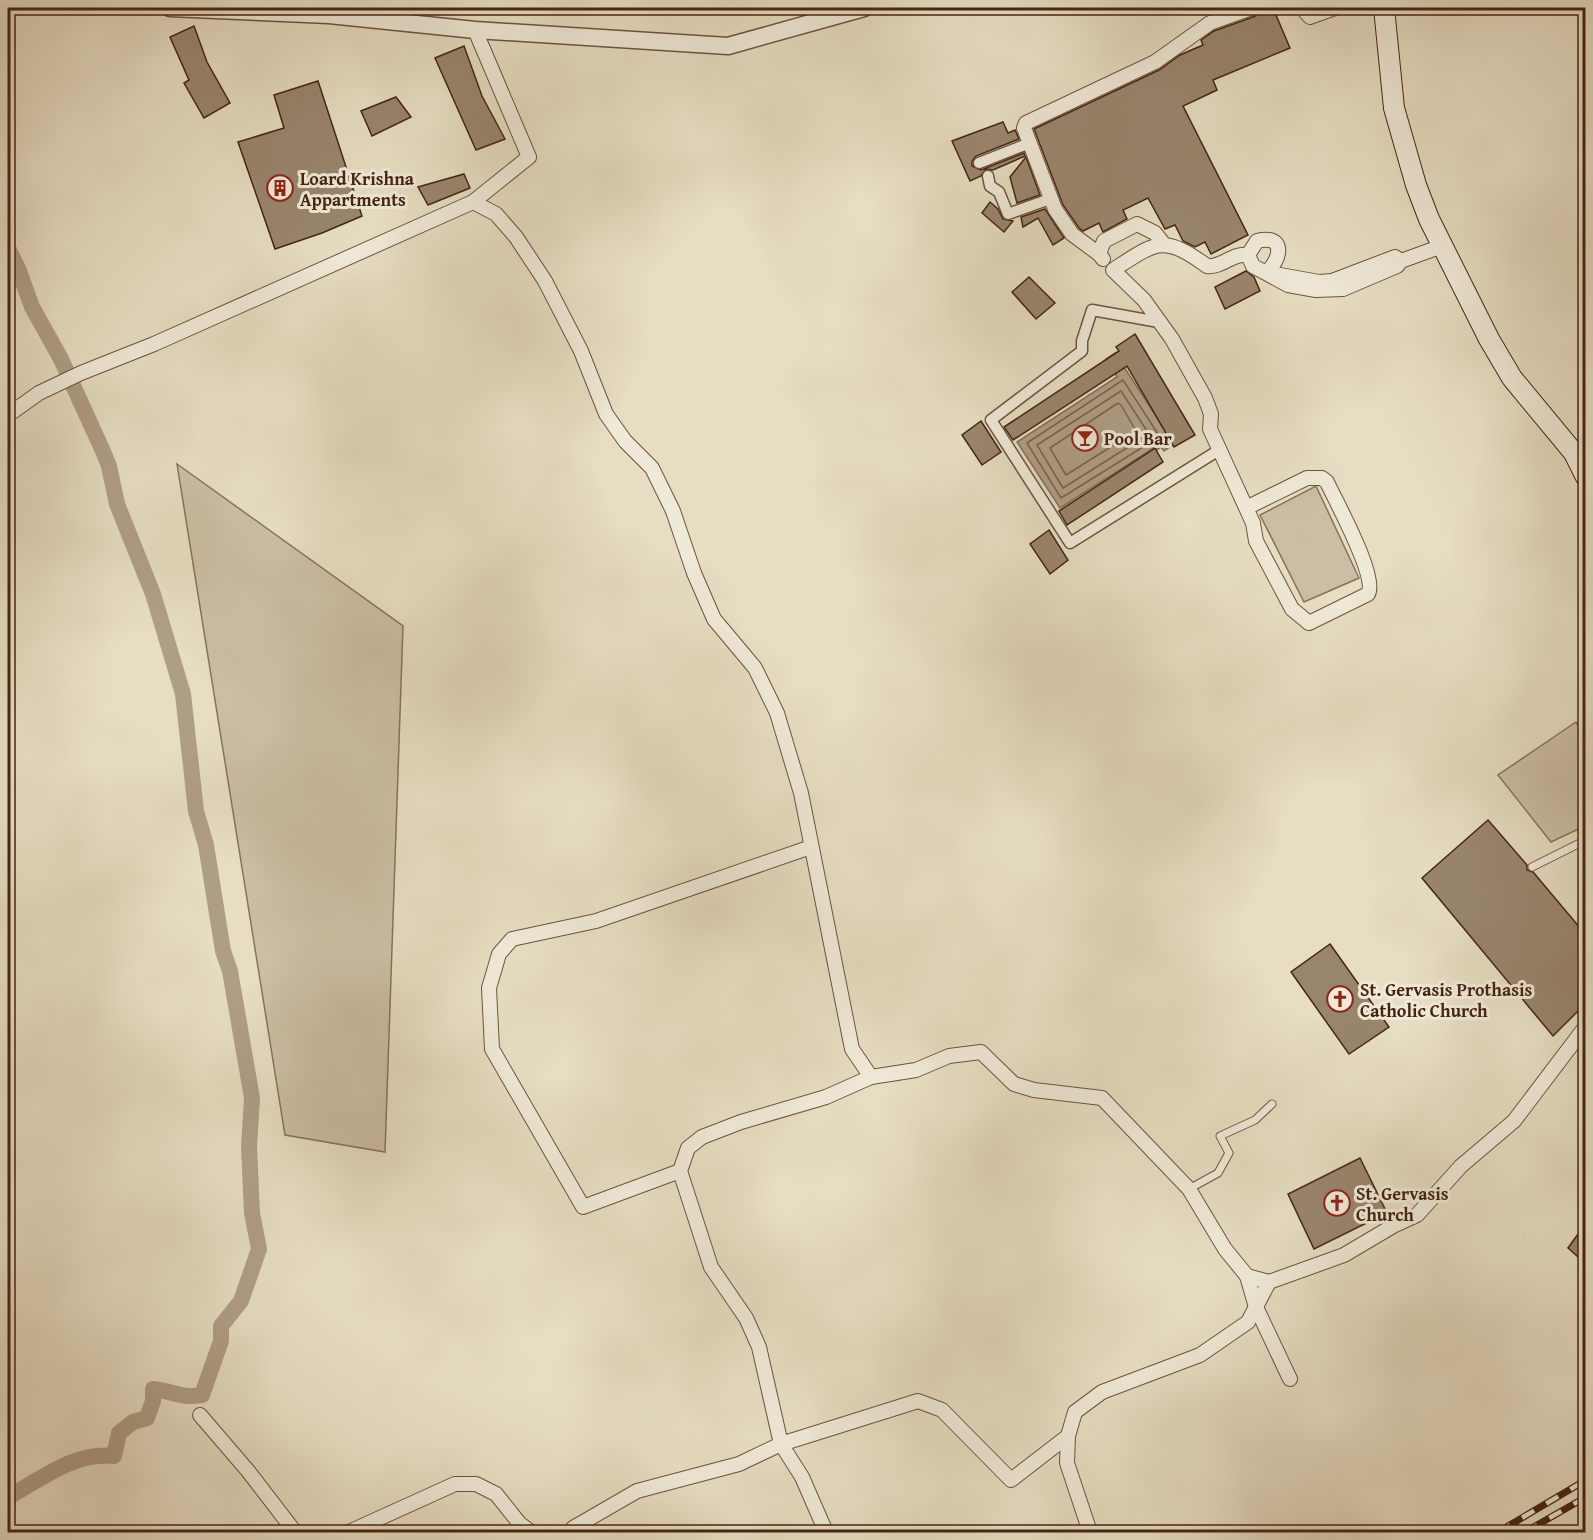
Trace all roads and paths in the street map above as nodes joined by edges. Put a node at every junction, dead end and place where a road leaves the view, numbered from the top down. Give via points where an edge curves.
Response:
1 (170, 8) edge
2 (864, 8) edge
3 (1252, 8) edge
4 (1302, 8) edge
5 (1335, 8) edge
6 (1384, 8) edge
7 (475, 30) junction
8 (1030, 143) junction
9 (979, 163) dead end
10 (988, 176) dead end
11 (1050, 199) junction
12 (473, 202) junction
13 (1163, 243) junction
14 (1442, 246) junction
15 (1099, 254) junction
16 (1248, 255) junction
17 (1113, 270) junction
18 (1267, 272) junction
19 (1159, 322) junction
20 (8, 415) edge
21 (1219, 450) junction
22 (1586, 477) edge
23 (1246, 508) junction
24 (1586, 840) edge
25 (811, 847) junction
26 (1532, 867) dead end
27 (1586, 1026) edge
28 (872, 1077) junction
29 (1272, 1104) dead end
30 (680, 1171) junction
31 (1189, 1189) junction
32 (1247, 1276) junction
33 (1269, 1282) junction
34 (1256, 1307) junction
35 (1290, 1379) dead end
36 (200, 1414) dead end
37 (1068, 1436) junction
38 (781, 1444) junction
39 (295, 1533) edge
40 (349, 1533) edge
41 (531, 1533) edge
42 (572, 1533) edge
43 (826, 1533) edge
44 (1090, 1533) edge

1 - 7 street via 329,15
2 - 7 street via 728,46
3 - 8 street via 1210,23 1155,62 1034,119 1024,128
4 - 5 street via 1310,17
6 - 14 main road via 1394,108 1416,184
7 - 12 street via 529,157
8 - 9 street
8 - 11 street
10 - 11 street via 1008,214
11 - 15 street via 1072,234
12 - 20 street via 81,373
12 - 25 street via 496,214 516,237 545,281 581,351 606,414 625,441 652,468 674,511 704,600 714,619 755,668 777,713 801,794
13 - 15 street via 1155,233 1137,224 1104,241
13 - 16 street via 1173,244 1213,267 1242,253
13 - 17 street
14 - 18 street via 1336,290 1287,285
14 - 22 main road via 1512,378 1574,453
15 - 17 street
16 - 18 street via 1253,266
16 - 18 street via 1257,241 1275,243 1278,259
17 - 19 street via 1144,300
19 - 21 street via 1209,405 1210,429
19 - 21 street via 1092,310 1082,351 991,420 1070,543
21 - 23 street
23 - 23 street via 1307,478 1322,477 1370,580 1368,594 1310,623 1303,620 1292,609 1256,542 1254,522
24 - 26 lane
25 - 28 street via 852,1049
25 - 30 street via 596,921 512,939 499,954 489,988 492,1050 583,1207
27 - 33 street via 1514,1121 1461,1166 1417,1215 1344,1255
28 - 30 street via 826,1097 702,1137 688,1148
28 - 31 street via 916,1070 949,1056 981,1052 1014,1084 1102,1098
29 - 31 lane via 1255,1120 1220,1136 1229,1153 1218,1173
30 - 38 street via 711,1267 746,1318 759,1347
31 - 32 street via 1224,1249
32 - 33 street
32 - 34 street
33 - 34 street
34 - 35 street
34 - 37 street via 1248,1322 1200,1355 1102,1392 1075,1412
36 - 39 street
37 - 38 street via 1011,1480 942,1410 918,1401
37 - 44 street via 1067,1463
38 - 42 street via 739,1464 637,1491 573,1527
38 - 43 street via 802,1477
40 - 41 street via 455,1484 476,1484 496,1494

